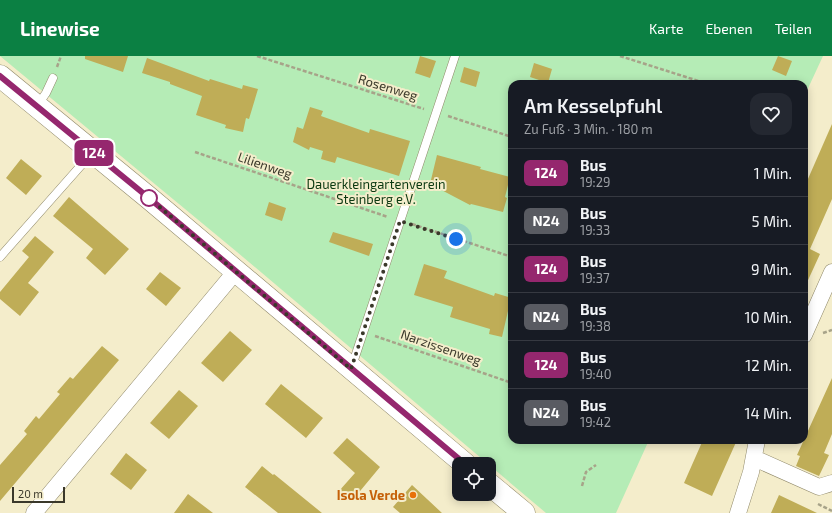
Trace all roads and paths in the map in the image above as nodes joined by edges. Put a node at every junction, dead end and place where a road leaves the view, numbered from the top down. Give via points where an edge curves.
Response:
1 (257, 56) edge
2 (455, 56) edge
3 (620, 56) edge
4 (0, 76) edge
5 (53, 78) dead end
6 (695, 80) edge
7 (37, 106) junction
8 (436, 112) junction
9 (508, 136) edge
10 (93, 152) junction
11 (195, 152) dead end
12 (400, 221) junction
13 (508, 256) edge
14 (0, 257) edge
15 (236, 271) junction
16 (832, 272) edge
17 (808, 326) edge
18 (363, 332) junction
19 (351, 369) junction
20 (508, 382) edge
21 (756, 444) edge
22 (457, 457) edge
23 (754, 458) junction
24 (596, 464) dead end
25 (832, 483) edge
26 (582, 486) dead end
27 (496, 490) edge
28 (34, 513) edge
29 (524, 513) edge
30 (738, 513) edge

1 - 8 path, Rosenweg
2 - 8 lane
3 - 6 path
4 - 7 main road
5 - 7 lane
7 - 10 main road
8 - 9 path, Rosenweg
8 - 12 lane
10 - 14 lane
10 - 15 main road
11 - 12 path, Lilienweg
12 - 13 path, Lilienweg
12 - 18 lane
15 - 19 main road
15 - 28 street
16 - 17 street
18 - 19 lane
18 - 20 path, Narzissenweg
19 - 22 main road
21 - 23 street
23 - 25 street via 819,487
23 - 30 street
24 - 26 path via 586,472
27 - 29 main road

